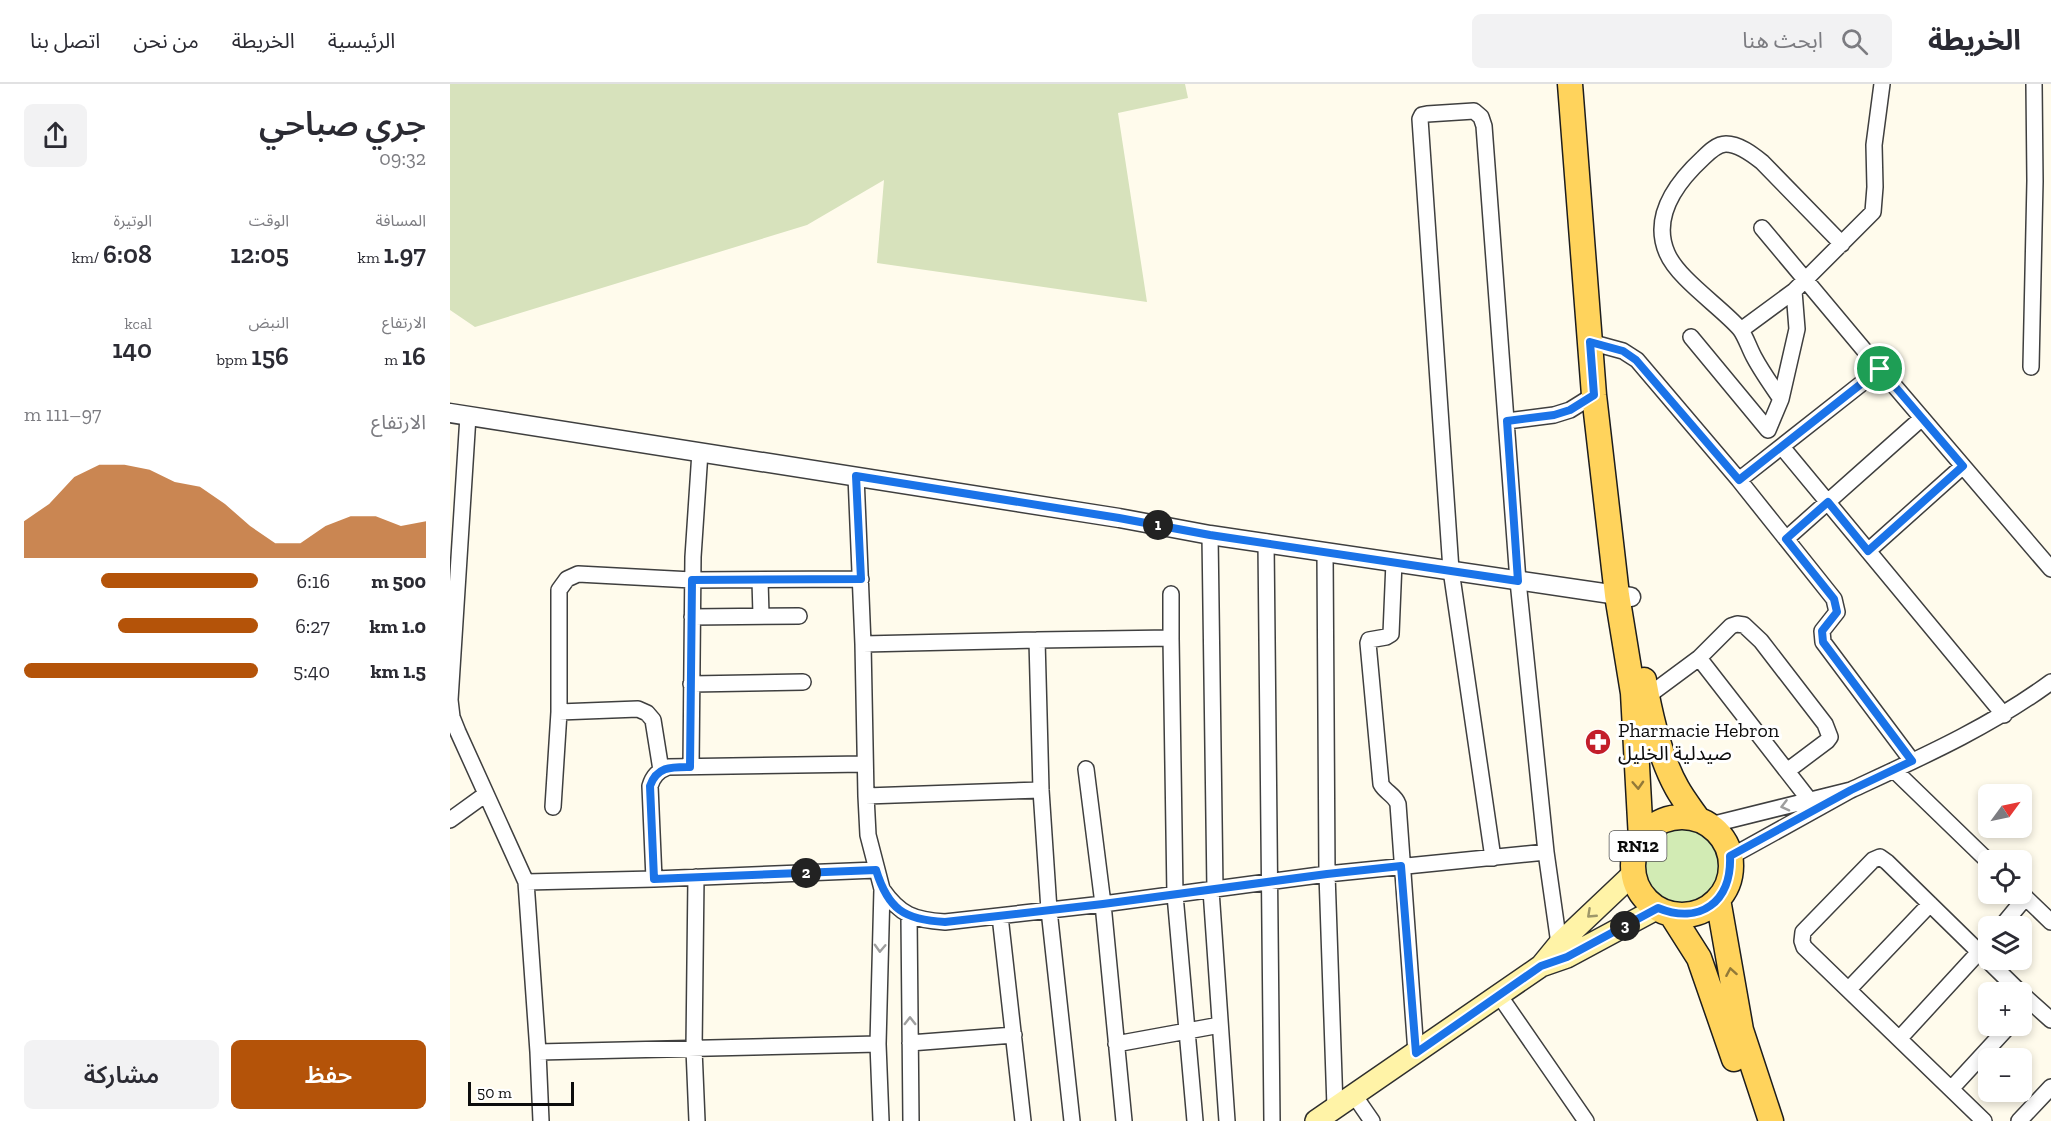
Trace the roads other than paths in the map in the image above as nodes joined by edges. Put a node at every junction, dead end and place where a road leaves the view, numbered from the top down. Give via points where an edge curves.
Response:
1 (1570, 84) edge
2 (1584, 84) edge
3 (1882, 84) edge
4 (2034, 84) edge
5 (1762, 228) dead end
6 (1842, 244) junction
7 (1806, 280) junction
8 (1794, 291) junction
9 (1741, 330) junction
10 (1691, 337) dead end
11 (1598, 344) junction
12 (2031, 367) dead end
13 (1880, 369) junction
14 (1594, 395) junction
15 (1781, 399) junction
16 (459, 414) edge
17 (1922, 418) junction
18 (1507, 421) junction
19 (1782, 447) junction
20 (700, 452) junction
21 (1963, 466) junction
22 (856, 476) junction
23 (1739, 480) junction
24 (1828, 502) junction
25 (1210, 535) junction
26 (1786, 539) junction
27 (1266, 542) junction
28 (1868, 551) junction
29 (1325, 552) junction
30 (1394, 562) junction
31 (2051, 569) edge
32 (1451, 570) junction
33 (861, 579) junction
34 (692, 580) junction
35 (760, 580) junction
36 (1518, 581) junction
37 (1171, 594) dead end
38 (1624, 596) junction
39 (761, 615) junction
40 (799, 616) dead end
41 (692, 617) junction
42 (1171, 638) junction
43 (1037, 640) junction
44 (863, 644) junction
45 (1699, 658) junction
46 (802, 682) dead end
47 (2051, 682) edge
48 (691, 684) junction
49 (1640, 701) junction
50 (559, 712) junction
51 (2004, 715) junction
52 (1912, 761) junction
53 (865, 764) junction
54 (690, 767) junction
55 (1086, 769) dead end
56 (661, 770) junction
57 (1893, 770) junction
58 (1787, 771) junction
59 (1041, 790) junction
60 (486, 794) junction
61 (866, 796) junction
62 (1813, 804) junction
63 (554, 807) dead end
64 (450, 820) edge
65 (1704, 822) junction
66 (1641, 839) junction
67 (1978, 851) edge
68 (1546, 852) junction
69 (1730, 856) junction
70 (1493, 858) junction
71 (1401, 866) junction
72 (876, 870) junction
73 (1634, 873) junction
74 (1327, 874) junction
75 (696, 878) junction
76 (654, 879) junction
77 (526, 882) junction
78 (1269, 883) junction
79 (882, 889) junction
80 (1213, 890) junction
81 (1175, 895) junction
82 (1718, 899) junction
83 (1103, 904) junction
84 (1930, 904) junction
85 (2032, 904) edge
86 (1049, 910) junction
87 (1665, 911) junction
88 (909, 916) junction
89 (1000, 916) junction
90 (2051, 922) edge
91 (1978, 942) edge
92 (1563, 950) junction
93 (1978, 954) edge
94 (2001, 970) edge
95 (2010, 982) edge
96 (1849, 989) junction
97 (1499, 995) junction
98 (2032, 1006) edge
99 (2051, 1020) edge
100 (1220, 1025) junction
101 (1187, 1032) junction
102 (1733, 1032) junction
103 (1014, 1035) junction
104 (2000, 1036) edge
105 (1900, 1038) junction
106 (910, 1043) junction
107 (878, 1044) junction
108 (1116, 1044) junction
109 (694, 1049) junction
110 (538, 1052) junction
111 (1416, 1053) junction
112 (2051, 1087) edge
113 (1951, 1089) junction
114 (1354, 1095) junction
115 (1335, 1107) junction
116 (541, 1121) edge
117 (697, 1121) edge
118 (880, 1121) edge
119 (911, 1121) edge
120 (1023, 1121) edge
121 (1072, 1121) edge
122 (1124, 1121) edge
123 (1195, 1121) edge
124 (1227, 1121) edge
125 (1272, 1121) edge
126 (1316, 1121) edge
127 (1372, 1121) edge
128 (1586, 1121) edge
129 (1755, 1121) edge
130 (1772, 1121) edge
131 (1984, 1121) edge
132 (2019, 1121) edge

1 - 11 main road, RN12
2 - 11 main road, RN12
3 - 6 street via 1874,145 1873,212
4 - 12 street
5 - 7 street
6 - 7 street
6 - 9 street via 1778,177 1748,152 1725,144 1711,151 1684,174 1676,187 1667,203 1663,234 1667,254 1678,269
7 - 8 street
7 - 13 street
8 - 9 street
8 - 15 street via 1797,329
9 - 15 street
10 - 15 street via 1768,430
11 - 14 main road, RN12
11 - 23 street via 1623,351 1636,360
11 - 38 main road, RN12
13 - 17 street
13 - 19 street
14 - 18 street via 1554,415
14 - 38 main road, RN12
16 - 20 street
16 - 60 street via 450,700 452,717
17 - 21 street
17 - 24 street
18 - 32 street via 1484,126 1474,111 1422,115
18 - 36 street
19 - 23 street
19 - 24 street
20 - 22 street
20 - 34 street
21 - 28 street
21 - 31 street
22 - 25 street
22 - 33 street
23 - 26 street
24 - 26 street
24 - 28 street
25 - 27 street
25 - 80 street
26 - 52 street via 1834,599 1837,612 1822,631 1823,642
27 - 29 street
27 - 78 street
28 - 51 street
29 - 30 street
29 - 74 street
30 - 32 street
30 - 71 street via 1391,634 1368,643 1381,784 1398,804
32 - 36 street
32 - 70 street
33 - 35 street
33 - 44 street
34 - 35 street
34 - 41 street
34 - 50 street via 578,574 567,579 559,590
35 - 39 street
36 - 38 street
36 - 68 street
37 - 42 street
38 - 49 main road, RN12
39 - 40 street
39 - 41 street
41 - 48 street
42 - 43 street
42 - 81 street
43 - 44 street
43 - 59 street
44 - 53 street
45 - 49 street
45 - 58 street
45 - 58 street via 1737,624 1751,630 1775,659 1825,724 1830,737
46 - 48 street
47 - 51 street
48 - 54 street
49 - 65 main road, RN12 via 1677,788
49 -> 66 main road, RN12
50 - 56 street via 638,709 646,713 653,720
50 - 63 street
51 - 52 street
52 - 57 street
53 - 54 street
53 - 61 street
54 - 56 street
55 - 83 street
56 - 76 street via 650,786
57 - 62 street
57 - 67 street
58 - 62 street
59 - 61 street
59 - 86 street
60 - 64 street
60 - 77 street
61 - 72 street via 868,835
62 -> 65 street
62 - 69 street
65 - 66 main road, RN12 via 1672,818 1649,829
65 - 69 main road, RN12 via 1723,839
66 - 73 main road, RN12 via 1634,856
68 - 70 street
68 - 92 street
69 - 82 main road via 1731,872
70 - 71 street
71 - 74 street
71 - 111 street
72 - 75 street
72 - 79 street
73 - 87 main road, RN12 via 1646,899
73 -> 92 main road
74 - 78 street
74 - 115 street
75 - 76 street
75 - 109 street
76 - 77 street
77 - 110 street
78 - 80 street
78 - 125 street
79 - 88 street via 892,904
79 -> 107 street
80 - 81 street
80 - 100 street
81 - 83 street
81 - 101 street
82 - 87 main road via 1697,913
102 -> 82 main road, RN12
83 - 86 street
83 - 108 street
84 - 91 street
84 - 96 street
84 - 96 street via 1880,857 1803,932 1804,947
85 - 90 street
86 - 89 street
86 - 121 street
87 - 92 main road
87 - 102 main road, RN12 via 1699,958
88 - 89 street via 945,922
106 -> 88 street
89 - 103 street
92 - 97 main road
93 - 105 street
94 - 95 street
96 - 105 street
97 - 111 main road
97 - 128 street
98 - 99 street
100 - 101 street
100 - 124 street
101 - 108 street
101 - 123 street
102 - 129 main road, RN12
102 - 130 main road, RN12
103 - 106 street
103 - 120 street
104 - 113 street
105 - 113 street
106 - 119 street
107 - 109 street
107 - 118 street
108 - 122 street
109 - 110 street
109 - 117 street
110 - 116 street
111 - 114 main road
112 - 132 street
113 - 131 street
114 - 115 main road
114 - 127 street
115 - 126 main road

